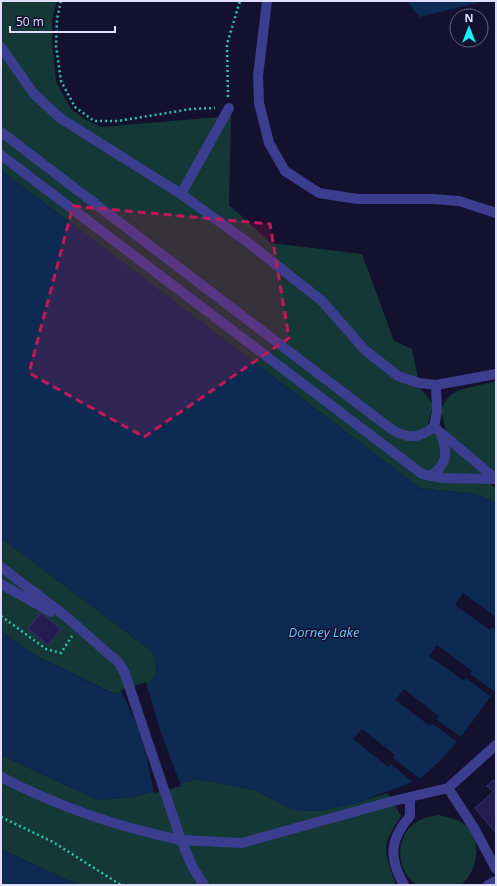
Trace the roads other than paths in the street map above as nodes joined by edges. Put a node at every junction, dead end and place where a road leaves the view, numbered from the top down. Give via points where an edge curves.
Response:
1 (267, 1) edge
2 (1, 47) edge
3 (229, 108) road end
4 (1, 132) edge
5 (1, 155) edge
6 (181, 194) junction
7 (496, 213) edge
8 (496, 374) edge
9 (436, 385) junction
10 (438, 430) junction
11 (430, 476) junction
12 (1, 567) edge
13 (1, 584) edge
14 (78, 627) junction
15 (496, 745) edge
16 (1, 777) edge
17 (448, 788) junction
18 (410, 798) junction
19 (181, 840) junction
20 (496, 869) edge
21 (496, 881) edge
22 (204, 885) edge
23 (404, 885) edge
24 (488, 885) edge

1 - 7 street via 258,76 259,102 269,143 285,171 319,193 357,199 459,201
2 - 6 street via 34,94 60,118
3 - 6 street
4 - 10 street via 391,430 404,436 424,435
5 - 11 street via 387,449 422,474
6 - 9 street via 322,301 365,350 398,376
8 - 9 street
9 - 10 street
10 - 11 street via 445,447 445,460 441,469
10 - 11 street via 496,479
12 - 14 street
13 - 14 street
14 - 19 street via 119,663 125,674
15 - 17 street
16 - 19 street via 116,824
17 - 18 street
17 - 20 street
18 - 19 street via 242,843
18 - 23 street via 410,816 398,829 392,848
19 - 22 street via 193,868
21 - 24 street

